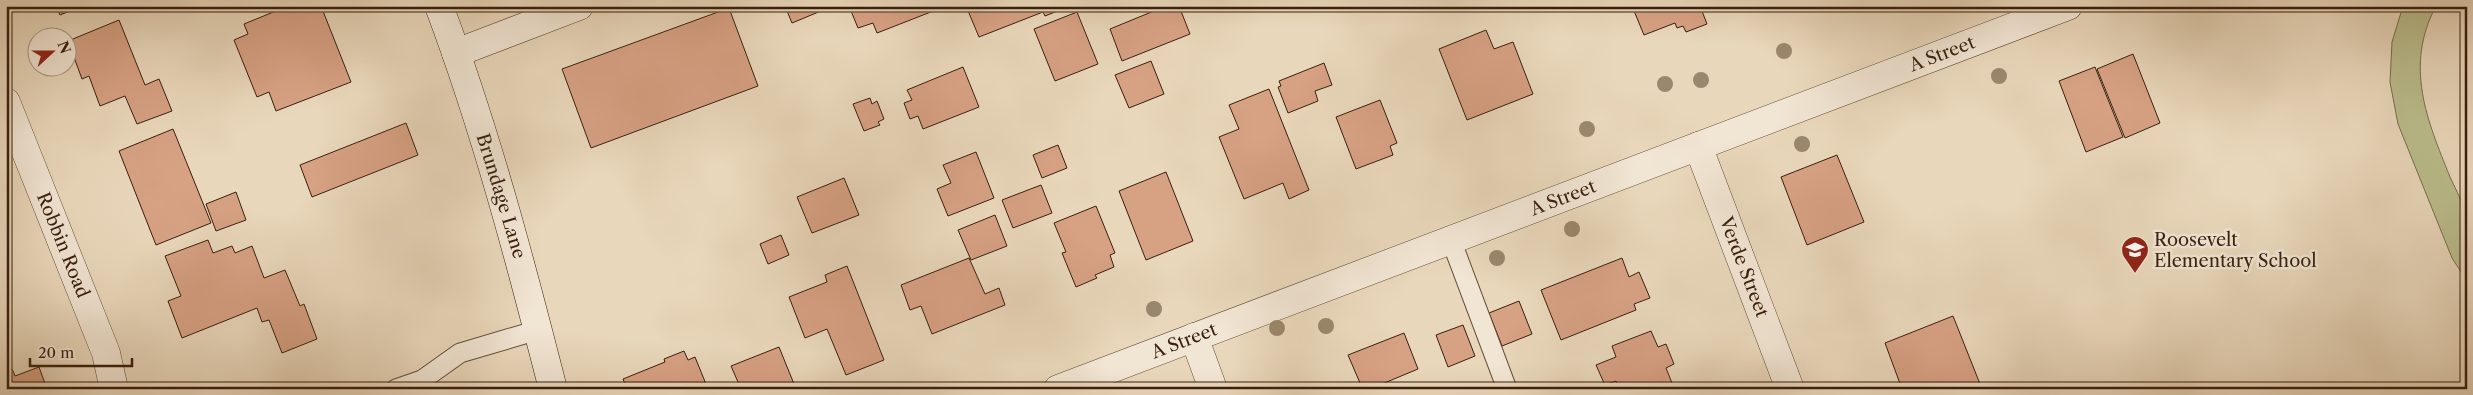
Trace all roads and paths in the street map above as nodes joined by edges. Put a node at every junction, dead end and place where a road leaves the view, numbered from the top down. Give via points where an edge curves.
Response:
1 (439, 6) edge
2 (579, 6) edge
3 (2068, 6) edge
4 (456, 53) junction
5 (6, 102) edge
6 (1698, 146) junction
7 (1451, 240) junction
8 (538, 330) junction
9 (1194, 337) junction
10 (421, 384) edge
11 (114, 389) edge
12 (396, 389) edge
13 (554, 389) edge
14 (1058, 389) edge
15 (1213, 389) edge
16 (1506, 389) edge
17 (1790, 389) edge

1 - 4 street, Brundage Lane
2 - 4 street
3 - 6 street, A Street
4 - 8 street, Brundage Lane via 515,240
5 - 11 street, Robbin Road via 106,353
6 - 7 street, A Street
6 - 17 street, Verde Street
7 - 9 street, A Street
7 - 16 lane
8 - 10 lane via 460,353
8 - 13 street, Brundage Lane
9 - 14 street, A Street
9 - 15 street
10 - 12 lane

